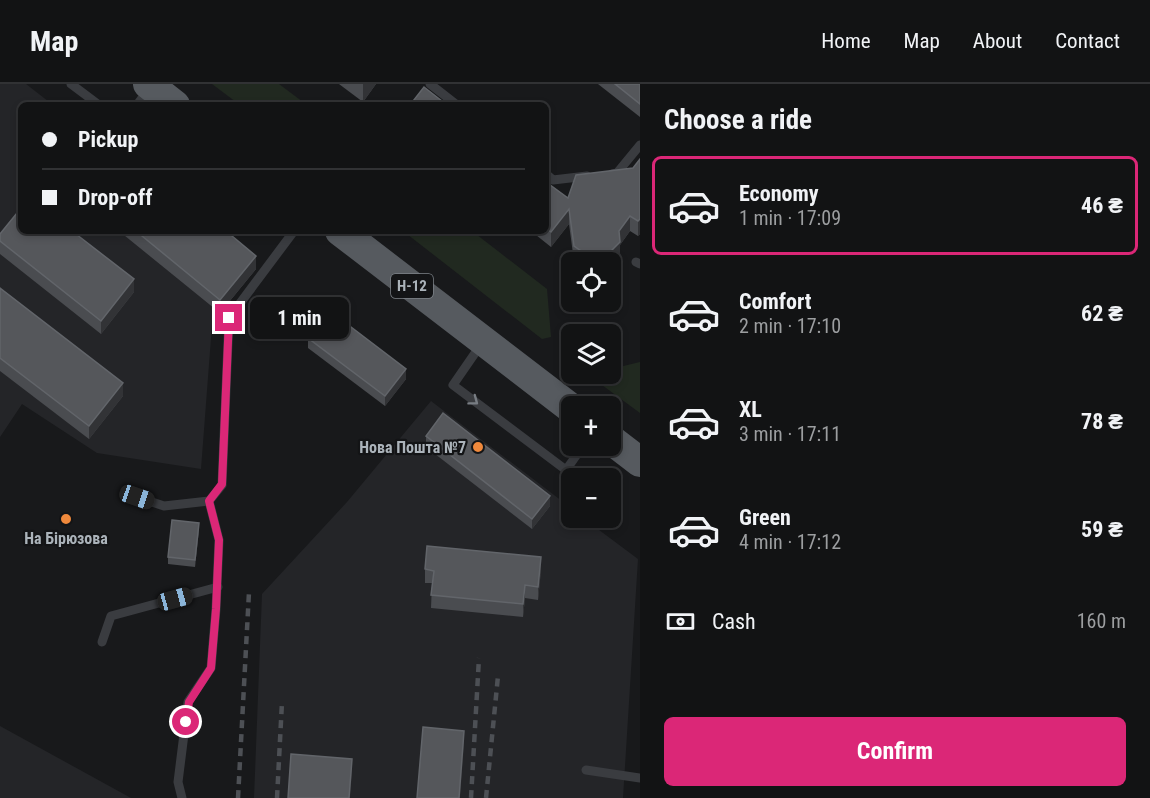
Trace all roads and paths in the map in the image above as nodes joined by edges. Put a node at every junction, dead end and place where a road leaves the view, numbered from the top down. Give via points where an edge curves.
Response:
1 (71, 84) edge
2 (430, 84) edge
3 (147, 90) edge
4 (95, 102) edge
5 (169, 102) edge
6 (453, 102) edge
7 (640, 145) edge
8 (607, 174) edge
9 (596, 175) edge
10 (549, 177) edge
11 (292, 234) edge
12 (344, 234) edge
13 (483, 341) junction
14 (561, 401) edge
15 (621, 447) edge
16 (576, 456) edge
17 (640, 462) edge
18 (137, 497) dead end
19 (209, 501) junction
20 (218, 587) junction
21 (102, 642) dead end
22 (586, 770) dead end
23 (640, 778) edge
24 (182, 798) edge

1 - 4 lane
2 - 6 lane
3 - 5 main road
7 - 8 lane via 617,173
9 - 10 lane via 553,180
11 - 19 lane via 229,318 222,484
12 - 13 main road, Н-12
13 - 14 main road, Н-12
13 -> 16 lane via 453,385 566,470
15 - 17 main road
18 - 19 lane via 164,506
19 - 20 lane via 219,540
20 - 21 lane via 111,616
20 - 24 lane via 211,668 189,702 178,782
22 - 23 lane

